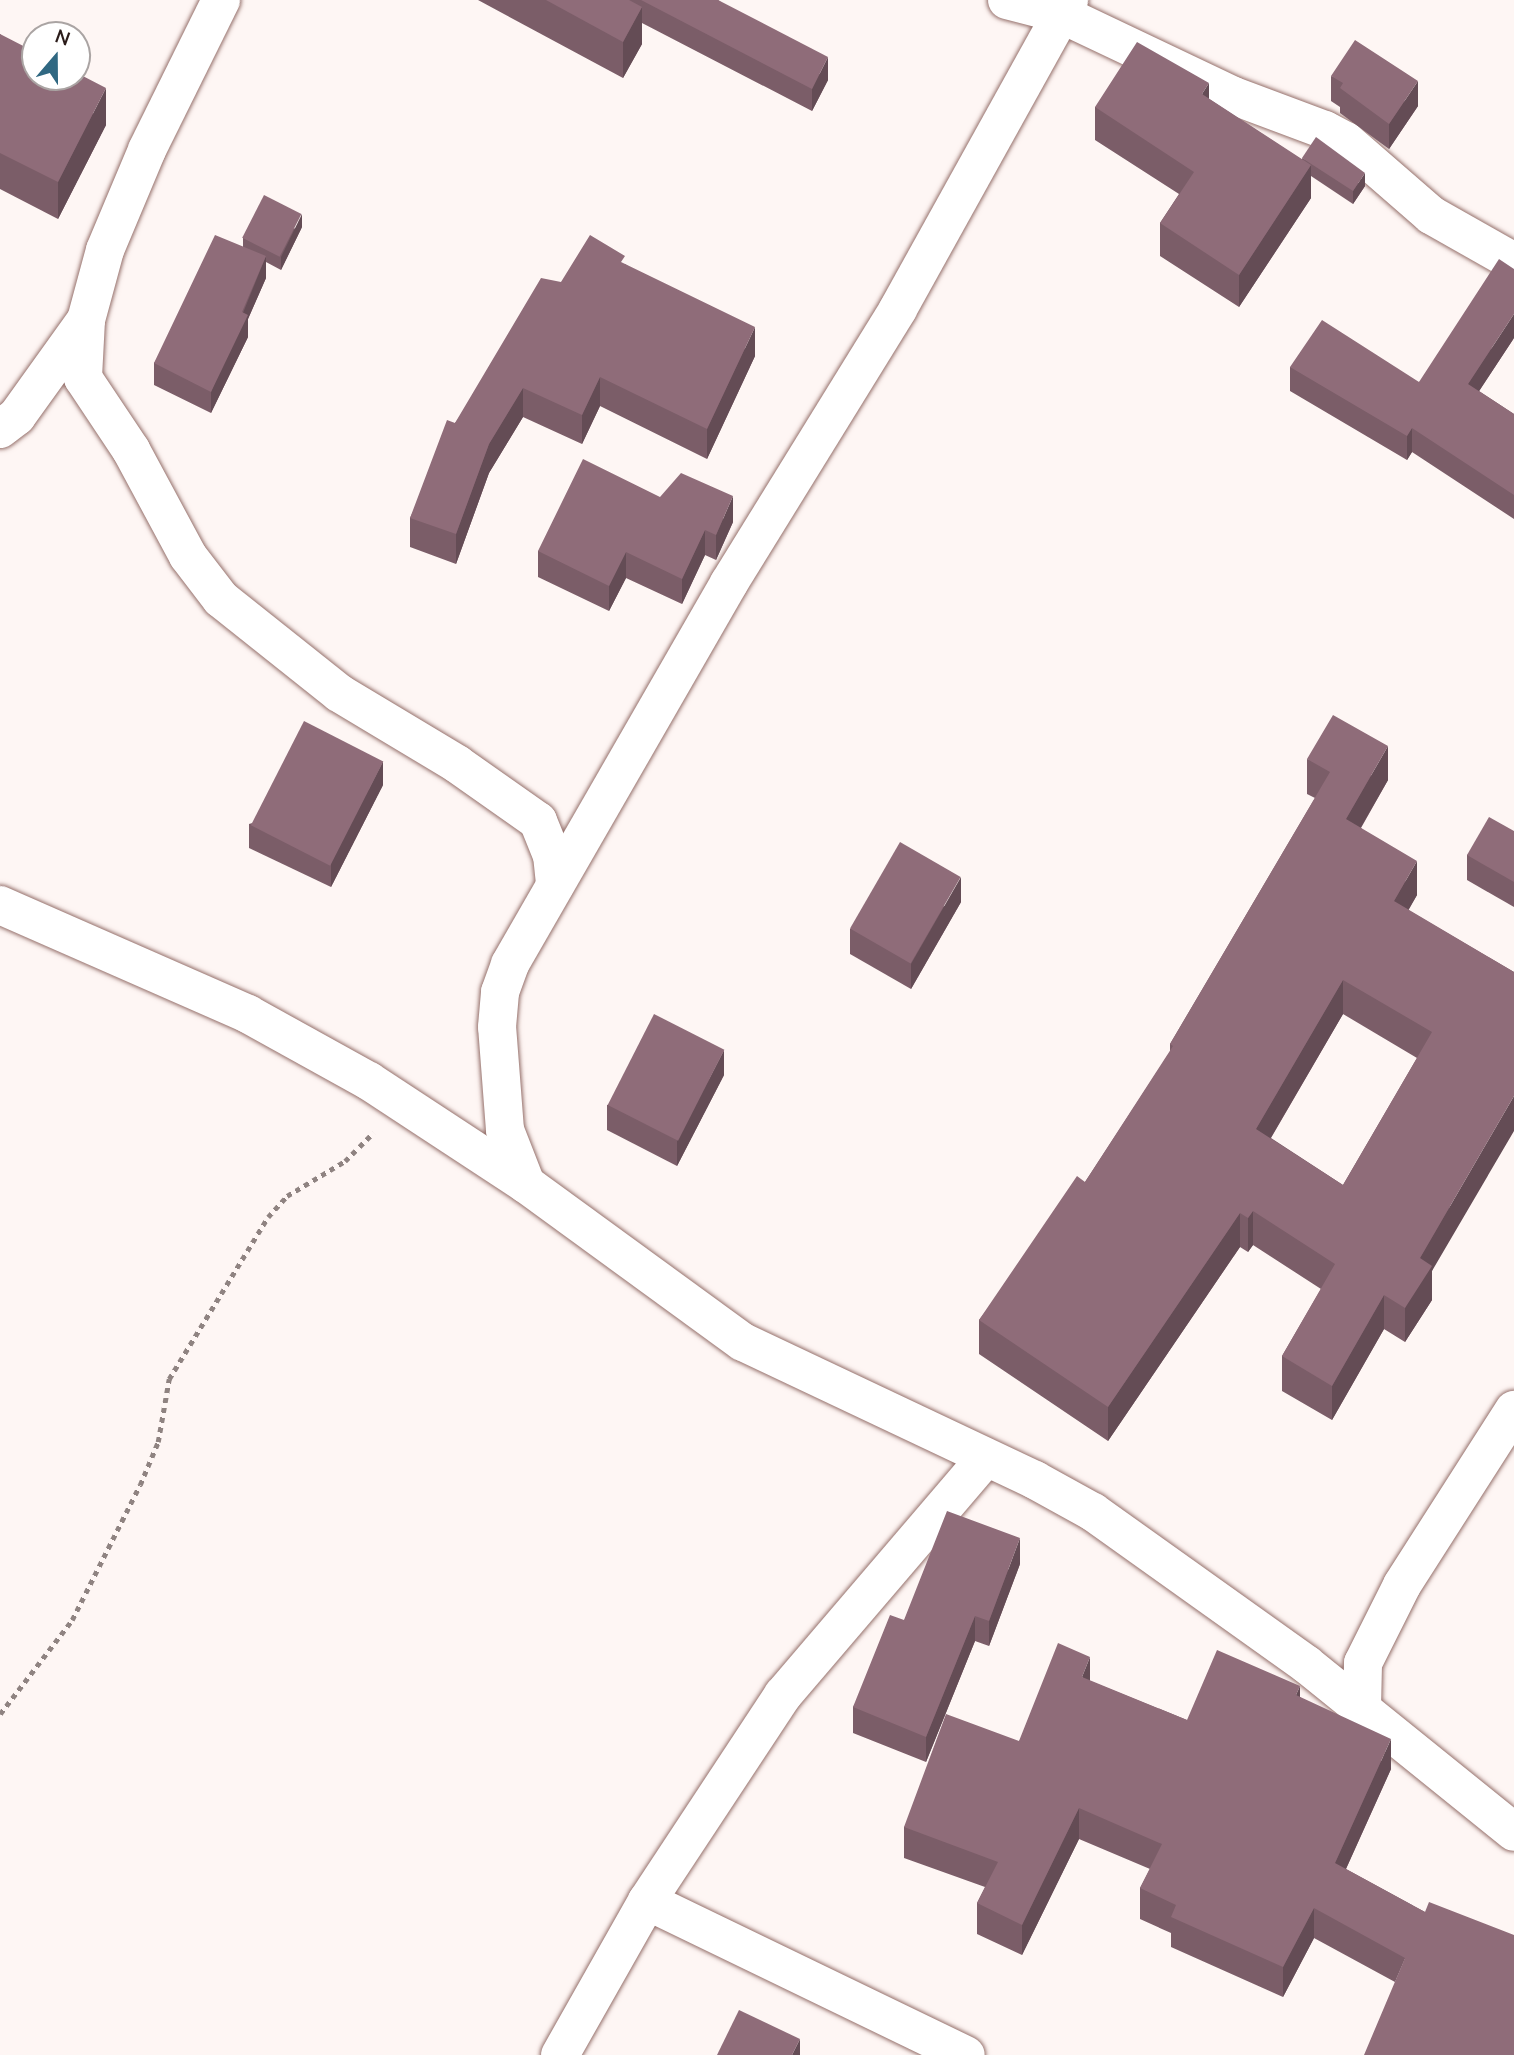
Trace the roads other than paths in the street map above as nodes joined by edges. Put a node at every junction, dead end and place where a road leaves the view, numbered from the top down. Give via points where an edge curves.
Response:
1 (221, 0) edge
2 (1007, 0) edge
3 (1065, 7) edge
4 (1514, 262) edge
5 (86, 320) junction
6 (0, 429) edge
7 (555, 885) junction
8 (0, 905) edge
9 (526, 1184) junction
10 (1514, 1410) edge
11 (984, 1460) junction
12 (1362, 1708) junction
13 (1514, 1832) edge
14 (647, 1901) junction
15 (560, 2055) edge
16 (966, 2055) edge

1 - 5 street via 147,150 105,250
2 - 3 street
3 - 4 street via 1234,96 1346,141 1431,215
3 - 7 street via 898,309 729,583
5 - 6 street via 17,416
5 - 7 street via 83,378 131,450 188,556 221,599 339,692 457,764 538,821 552,855
7 - 9 street via 510,964 500,992 497,1027 505,1129
8 - 9 street via 248,1014 396,1099
9 - 11 street via 743,1342
10 - 12 street via 1390,1607 1363,1662
11 - 12 street via 1035,1480 1093,1513
11 - 14 street via 783,1695
12 - 13 street
14 - 15 street
14 - 16 street

